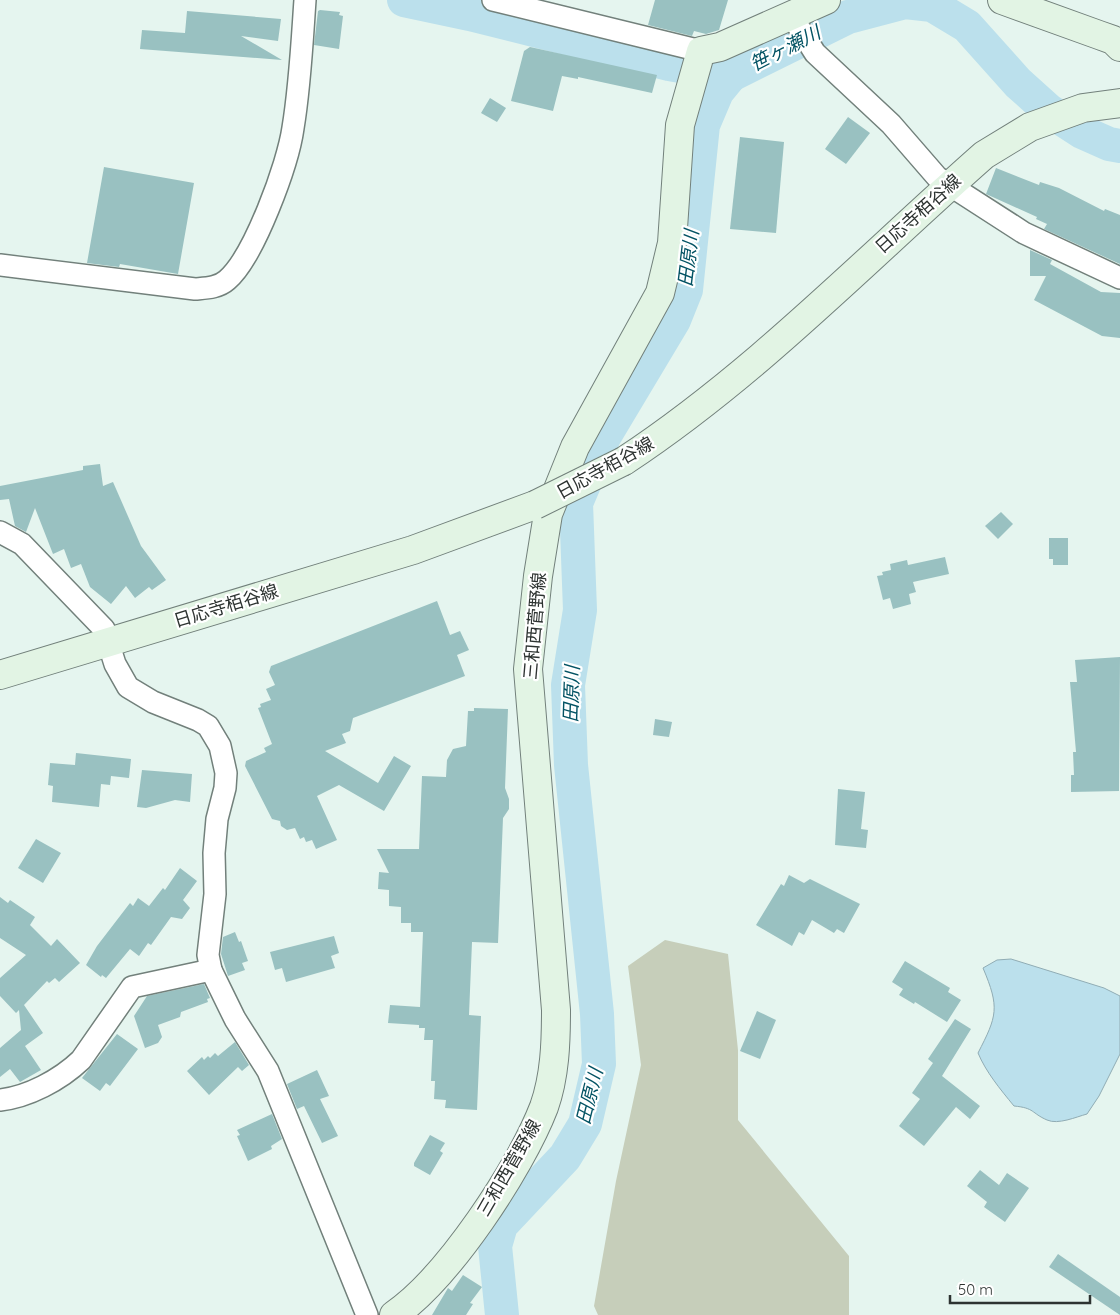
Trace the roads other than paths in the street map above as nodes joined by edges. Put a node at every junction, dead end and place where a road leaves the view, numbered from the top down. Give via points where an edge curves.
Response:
1 (305, 0) edge
2 (493, 0) edge
3 (826, 0) edge
4 (1002, 0) edge
5 (794, 20) junction
6 (1120, 47) edge
7 (698, 63) junction
8 (1120, 103) edge
9 (949, 186) junction
10 (0, 265) edge
11 (1120, 278) edge
12 (0, 532) edge
13 (109, 642) junction
14 (0, 675) edge
15 (211, 970) junction
16 (0, 1100) edge
17 (367, 1315) edge
18 (394, 1315) edge

1 - 10 street via 293,130 260,229 241,263 226,281 210,288 195,289
2 - 7 street
3 - 5 main road
4 - 6 main road via 1113,40
5 - 7 main road via 720,46
5 - 9 street via 815,53 892,124 937,177
7 - 18 main road, 三和西菅野線 via 680,125 672,243 660,292 575,447 548,514 538,576 528,669 556,1010 556,1056 544,1106 519,1158 453,1256 419,1295
8 - 9 main road, 日応寺栢谷線 via 1083,108 1030,127 984,155
9 - 11 street via 1024,233
9 - 13 main road, 日応寺栢谷線, bridge via 717,395 624,461 534,506 413,550
12 - 13 street via 22,544 94,616
13 - 14 main road, 日応寺栢谷線
13 - 15 street via 115,664 128,686 139,695 208,726 224,757 225,788 217,818 214,854 215,894 208,955
15 - 16 street via 132,987 81,1060 70,1070 26,1095
15 - 17 street via 235,1019 268,1071

